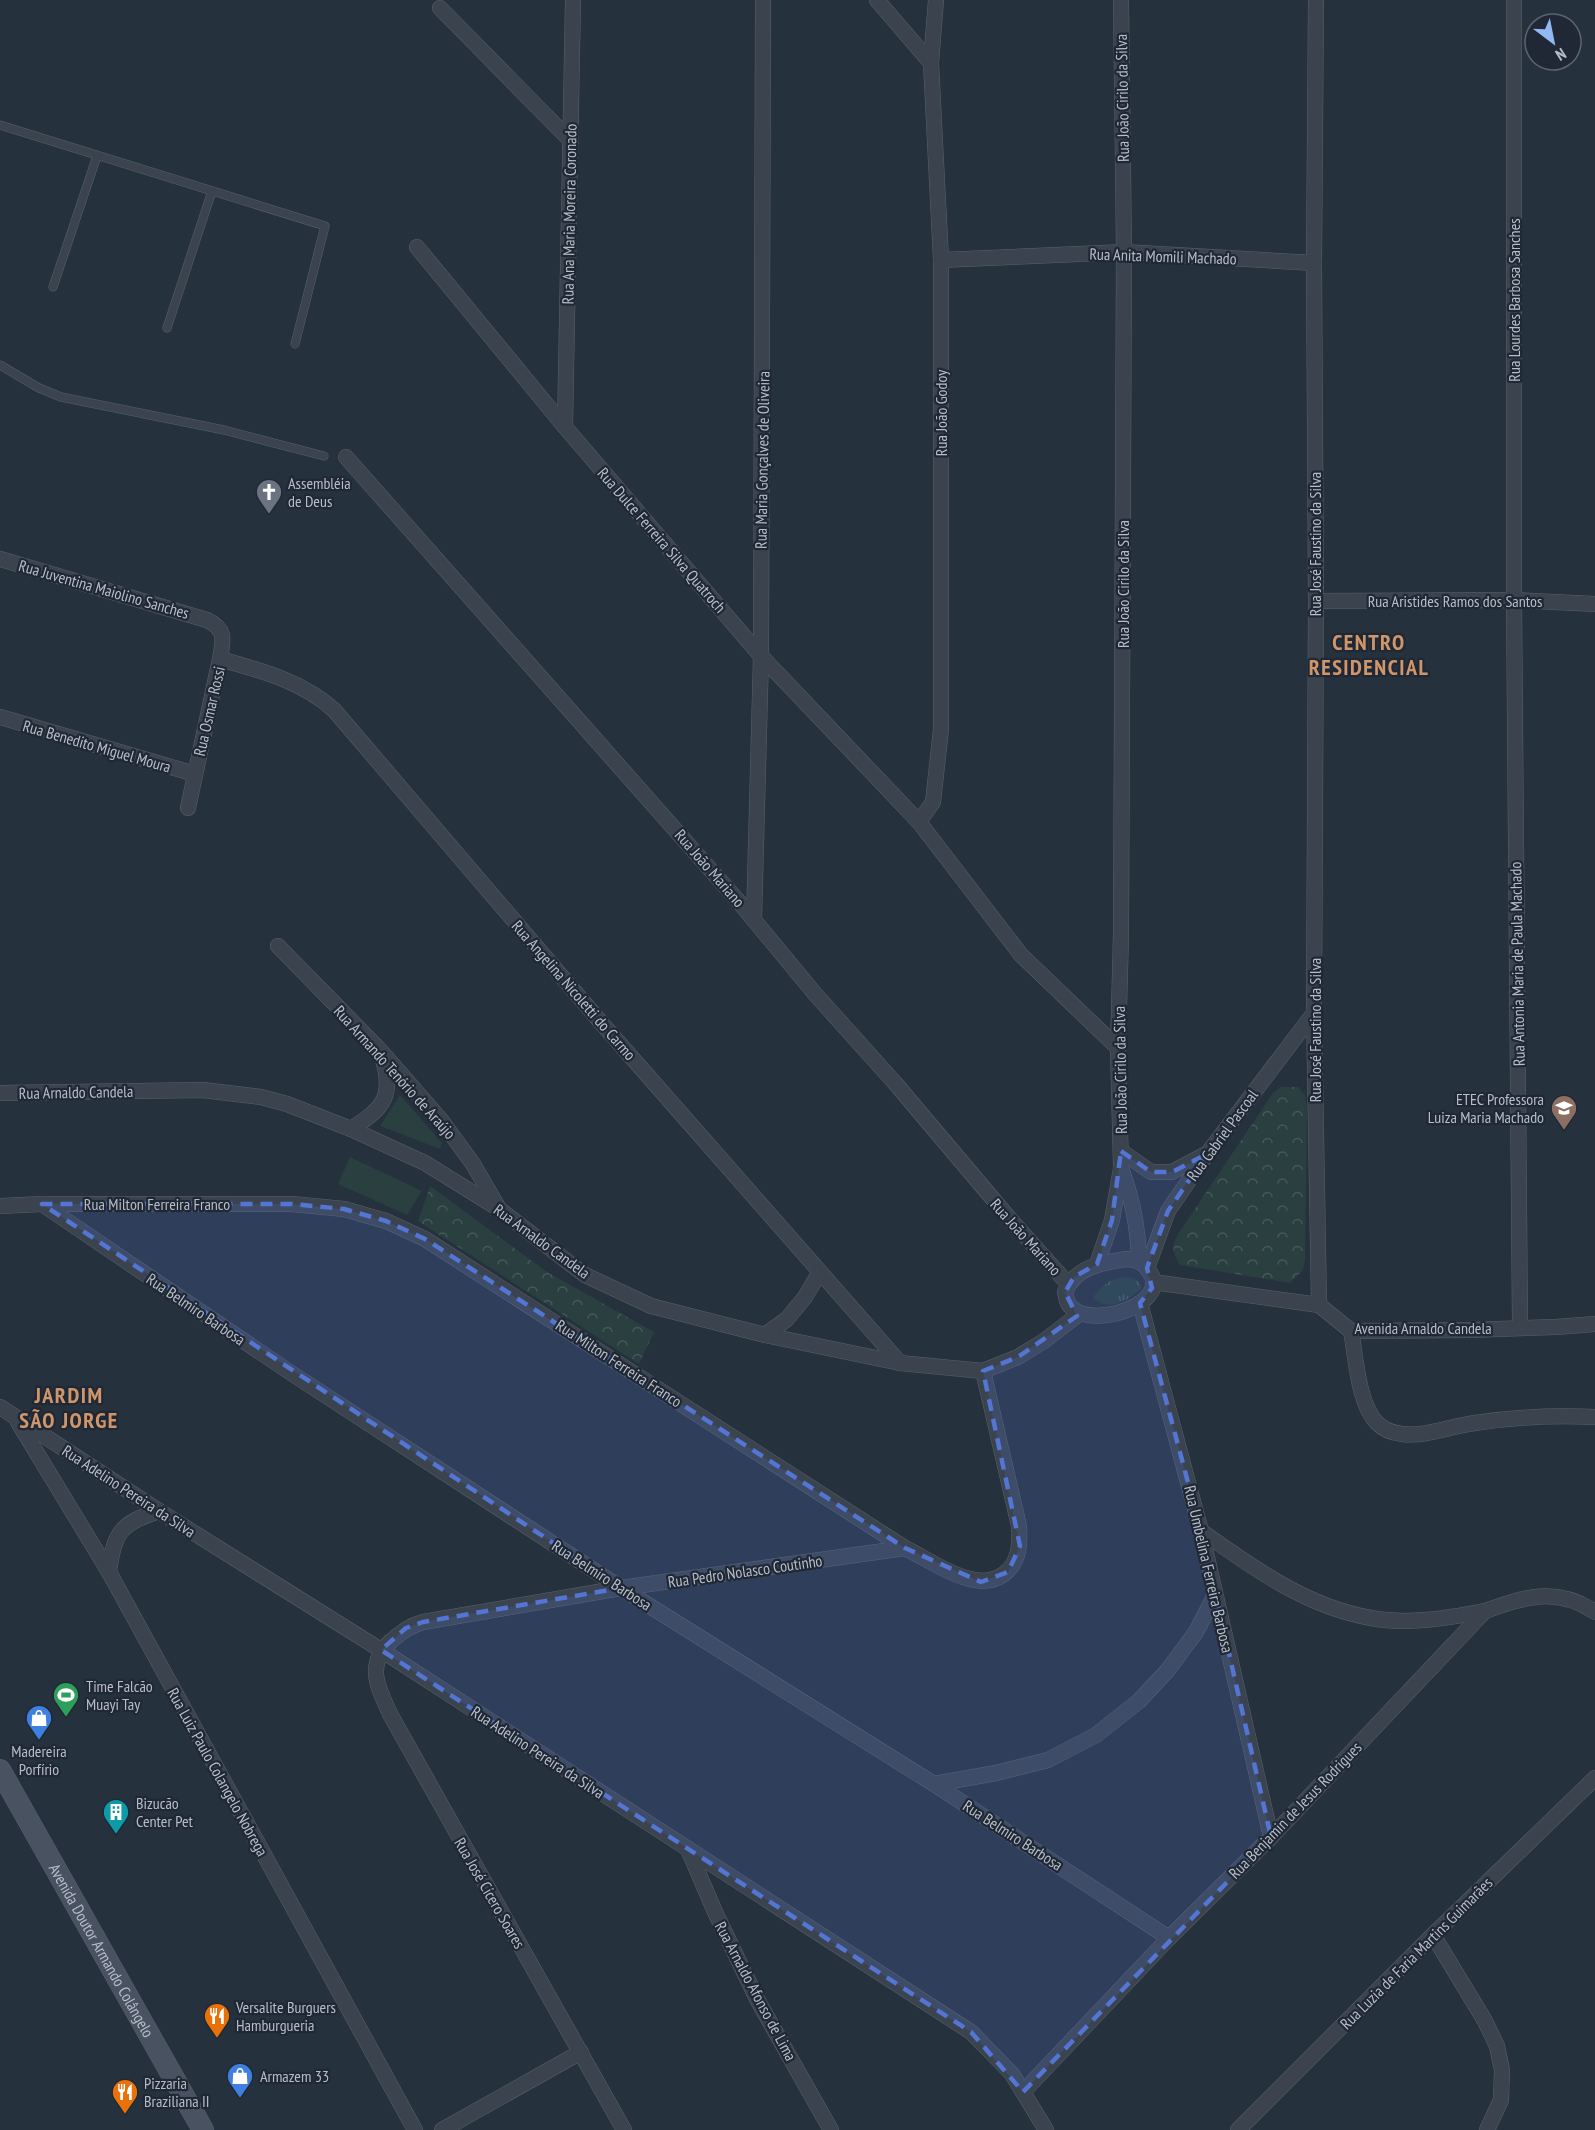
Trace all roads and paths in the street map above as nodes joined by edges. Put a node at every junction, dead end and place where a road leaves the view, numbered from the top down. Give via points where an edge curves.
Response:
1 (573, 0) edge
2 (763, 0) edge
3 (877, 0) edge
4 (936, 0) edge
5 (1121, 0) edge
6 (1316, 0) edge
7 (1514, 0) edge
8 (440, 8) dead end
9 (932, 63) junction
10 (0, 125) edge
11 (571, 141) junction
12 (97, 156) junction
13 (212, 191) junction
14 (417, 247) dead end
15 (1125, 252) junction
16 (941, 260) junction
17 (1314, 263) junction
18 (53, 287) dead end
19 (167, 327) dead end
20 (295, 344) dead end
21 (0, 365) edge
22 (565, 427) junction
23 (324, 456) dead end
24 (346, 457) dead end
25 (0, 559) edge
26 (1514, 600) junction
27 (1316, 601) junction
28 (1595, 604) edge
29 (207, 620) joint
30 (761, 656) junction
31 (220, 659) junction
32 (0, 717) edge
33 (195, 774) junction
34 (188, 808) dead end
35 (919, 822) junction
36 (754, 920) junction
37 (278, 946) dead end
38 (1314, 1013) junction
39 (1118, 1048) junction
40 (380, 1050) junction
41 (0, 1093) edge
42 (351, 1129) junction
43 (1121, 1151) junction
44 (1207, 1154) junction
45 (1121, 1168) junction
46 (42, 1204) junction
47 (0, 1206) edge
48 (499, 1209) junction
49 (1097, 1264) junction
50 (1146, 1270) junction
51 (820, 1272) junction
52 (1068, 1284) junction
53 (1140, 1303) junction
54 (1319, 1305) junction
55 (1079, 1314) junction
56 (1595, 1324) edge
57 (1520, 1327) junction
58 (1351, 1331) junction
59 (765, 1335) junction
60 (900, 1363) junction
61 (983, 1371) junction
62 (0, 1407) edge
63 (15, 1417) junction
64 (1595, 1417) edge
65 (159, 1511) junction
66 (1201, 1532) junction
67 (905, 1548) junction
68 (109, 1572) junction
69 (621, 1588) junction
70 (1215, 1595) junction
71 (1485, 1611) junction
72 (1595, 1612) edge
73 (381, 1650) junction
74 (0, 1770) edge
75 (1595, 1778) edge
76 (934, 1784) junction
77 (1271, 1837) junction
78 (688, 1849) junction
79 (1433, 1935) junction
80 (1169, 1938) junction
81 (581, 2052) junction
82 (1023, 2092) junction
83 (203, 2130) edge
84 (415, 2130) edge
85 (442, 2130) edge
86 (624, 2130) edge
87 (831, 2130) edge
88 (1046, 2130) edge
89 (1238, 2130) edge
90 (1487, 2130) edge

1 - 11 street, Rua Ana Maria Moreira Coronado
2 - 30 street, Rua Maria Gonçalves de Oliveira
3 - 9 street
4 - 9 street, Rua João Godoy
5 - 15 street, Rua João Cirilo da Silva
6 - 17 street, Rua José Faustino da Silva
7 - 26 street, Rua Lourdes Barbosa Sanches
8 - 11 street
9 - 16 street, Rua João Godoy
10 - 12 lane
11 - 22 street, Rua Ana Maria Moreira Coronado
12 - 13 lane
12 - 18 lane
13 - 19 lane
13 - 20 lane via 325,226
14 - 22 street, Rua Dulce Ferreira Silva Quatroch
15 - 16 street, Rua Anita Momili Machado
15 - 17 street, Rua Anita Momili Machado
15 - 39 street, Rua João Cirilo da Silva
16 - 35 street, Rua João Godoy via 941,729 933,802
17 - 27 street, Rua José Faustino da Silva
21 - 23 lane via 61,397 224,430
22 - 30 street, Rua Dulce Ferreira Silva Quatroch
24 - 36 street, Rua João Mariano
25 - 29 street, Rua Juventina Maiolino Sanches
26 - 27 street, Rua Aristides Ramos dos Santos
26 - 28 street, Rua Aristides Ramos dos Santos
26 - 57 street, Rua Antonia Maria de Paula Machado
27 - 38 street, Rua José Faustino da Silva
29 - 31 street, Rua Osmar Rossi via 222,631
30 - 35 street, Rua Dulce Ferreira Silva Quatroch
30 - 36 street, Rua Maria Gonçalves de Oliveira
31 - 33 street, Rua Osmar Rossi
31 - 51 street, Rua Angelina Nicoletti do Carmo via 279,676 319,696 334,710
32 - 33 street, Rua Benedito Miguel Moura
33 - 34 street, Rua Osmar Rossi
35 - 39 street, Rua Dulce Ferreira Silva Quatroch via 1021,955
36 - 52 street, Rua João Mariano
37 - 40 street, Rua Armando Tenório de Araújo
38 - 44 street, Rua Gabriel Pascoal
38 - 54 street, Rua José Faustino da Silva
39 - 43 street, Rua João Cirilo da Silva
40 - 42 street via 388,1078 387,1092 381,1106
40 - 48 street, Rua Armando Tenório de Araújo via 441,1120
41 - 42 street, Rua Arnaldo Candela via 203,1090 261,1097
42 - 48 street, Rua Arnaldo Candela via 425,1163
43 - 44 street via 1151,1172 1172,1172
43 - 45 street, Rua João Cirilo da Silva
44 - 50 street, Rua Gabriel Pascoal via 1168,1211
45 - 49 street, Rua João Cirilo da Silva via 1112,1220
45 - 50 street, Rua João Cirilo da Silva via 1135,1211
46 - 47 street, Rua Milton Ferreira Franco
46 - 67 street, Rua Milton Ferreira Franco via 292,1204 344,1209 386,1221 425,1239
46 - 69 street, Rua Belmiro Barbosa via 288,1371
48 - 59 street, Rua Arnaldo Candela via 585,1275 608,1287 651,1306
49 - 50 street via 1136,1259
49 - 52 street via 1083,1270
50 - 53 street via 1149,1295
50 - 54 street
51 - 59 street via 787,1319
51 - 60 street, Rua Angelina Nicoletti do Carmo
52 - 55 street via 1067,1302
53 - 55 street via 1105,1316
53 - 66 street, Rua Umbelina Ferreira Barbosa
54 - 58 street, Avenida Arnaldo Candela
55 - 61 street, Rua Arnaldo Candela via 1018,1357
56 - 57 street, Avenida Arnaldo Candela
57 - 58 street, Avenida Arnaldo Candela
58 - 64 street via 1367,1410 1388,1431 1421,1433 1474,1423 1559,1415
59 - 60 street, Rua Arnaldo Candela
60 - 61 street, Rua Arnaldo Candela
61 - 67 street, Rua Milton Ferreira Franco via 1019,1526 1016,1558 1008,1572 996,1580 981,1582
62 - 63 street, Rua Adelino Pereira da Silva
63 - 65 street, Rua Adelino Pereira da Silva
63 - 68 street, Rua Luiz Paulo Colangelo Nobrega
65 - 68 street via 137,1518 123,1528 112,1548
65 - 73 street, Rua Adelino Pereira da Silva
66 - 70 street, Rua Umbelina Ferreira Barbosa
66 - 71 street via 1255,1570 1310,1599 1371,1618 1450,1618
67 - 69 street, Rua Pedro Nolasco Coutinho
68 - 84 street, Rua Luiz Paulo Colangelo Nobrega
69 - 73 street, Rua Pedro Nolasco Coutinho via 423,1622 406,1628
69 - 76 street, Rua Belmiro Barbosa
70 - 76 street via 1197,1632 1167,1671 1139,1701 1095,1735 1048,1760
70 - 77 street, Rua Umbelina Ferreira Barbosa
71 - 72 street, Rua Benjamin de Jesus Rodrigues via 1518,1599 1551,1595 1581,1602
71 - 77 street, Rua Benjamin de Jesus Rodrigues
73 - 78 street, Rua Adelino Pereira da Silva
73 - 81 street, Rua José Cícero Soares via 376,1674 390,1714
74 - 83 street, Avenida Doutor Armando Colângelo
75 - 79 street, Rua Luzia de Faria Martins Guimarães
76 - 80 street, Rua Belmiro Barbosa
77 - 80 street, Rua Benjamin de Jesus Rodrigues
78 - 82 street, Rua Adelino Pereira da Silva via 971,2032 1012,2074
78 - 87 street, Rua Arnaldo Afonso de Lima via 758,2001
79 - 89 street, Rua Luzia de Faria Martins Guimarães
79 - 90 street via 1497,2046 1502,2070 1501,2100
80 - 82 street, Rua Benjamin de Jesus Rodrigues
81 - 85 street
81 - 86 street, Rua José Cícero Soares
82 - 88 street, Rua Adelino Pereira da Silva

